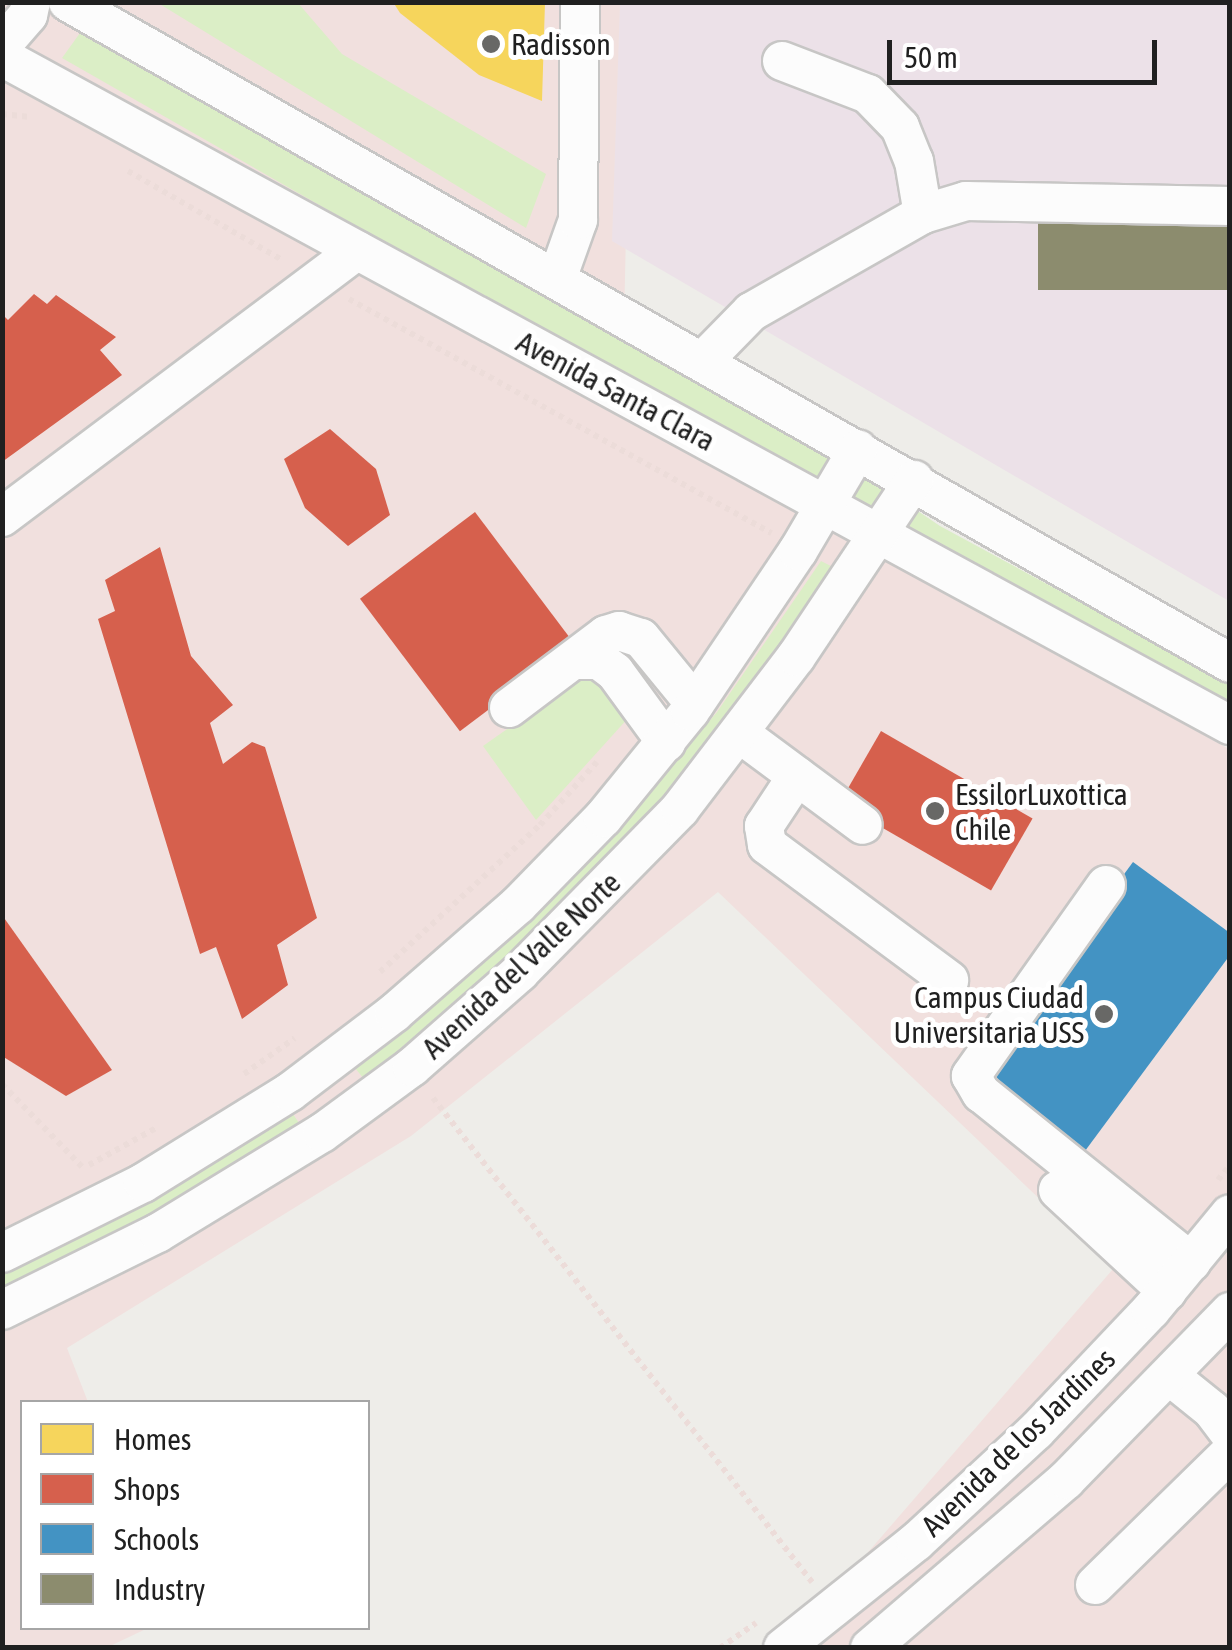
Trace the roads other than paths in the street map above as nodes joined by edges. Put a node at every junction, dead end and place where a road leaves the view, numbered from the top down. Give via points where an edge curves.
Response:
1 (31, 2) edge
2 (68, 2) edge
3 (580, 2) edge
4 (2, 45) edge
5 (2, 57) edge
6 (782, 61) dead end
7 (1230, 206) edge
8 (923, 214) junction
9 (357, 250) junction
10 (557, 279) junction
11 (703, 362) junction
12 (858, 450) junction
13 (914, 480) junction
14 (826, 504) junction
15 (2, 517) edge
16 (879, 532) junction
17 (575, 660) junction
18 (1230, 663) edge
19 (695, 704) junction
20 (510, 708) dead end
21 (1230, 725) edge
22 (739, 733) junction
23 (666, 742) junction
24 (797, 776) junction
25 (862, 826) dead end
26 (1106, 885) dead end
27 (949, 980) dead end
28 (339, 1058) junction
29 (290, 1092) junction
30 (370, 1098) junction
31 (322, 1133) junction
32 (1058, 1190) dead end
33 (1218, 1203) edge
34 (2, 1253) edge
35 (1191, 1262) junction
36 (1160, 1301) junction
37 (2, 1310) edge
38 (1230, 1312) edge
39 (1114, 1351) junction
40 (1179, 1368) junction
41 (1230, 1394) edge
42 (1230, 1434) edge
43 (1230, 1453) edge
44 (1096, 1584) dead end
45 (775, 1631) edge
46 (871, 1647) edge

1 - 4 street
2 - 10 street
3 - 10 street via 578,220
5 - 9 street, Avenida Santa Clara
6 - 8 street via 868,94 900,127
7 - 8 street via 966,200
8 - 11 street via 752,312
9 - 14 street, Avenida Santa Clara
9 - 15 street
10 - 11 street
11 - 12 street
12 - 13 street
12 - 14 street, Avenida del Valle Norte
13 - 16 street, Avenida del Valle Norte
13 - 18 street
14 - 16 street, Avenida Santa Clara
14 - 19 street, Avenida del Valle Norte
16 - 21 street, Avenida Santa Clara
16 - 22 street, Avenida del Valle Norte
17 - 19 street via 606,635 633,632
17 - 20 street
17 - 23 street via 607,665
19 - 23 street, Avenida del Valle Norte
22 - 24 street
22 - 30 street, Avenida del Valle Norte via 680,809 574,922
23 - 28 street, Avenida del Valle Norte via 518,905
24 - 25 street
24 - 27 street via 764,826 767,845
26 - 35 street via 972,1076 981,1094
28 - 29 street, Avenida del Valle Norte
28 - 30 street
29 - 31 street
29 - 34 street, Avenida del Valle Norte via 143,1183
30 - 31 street, Avenida del Valle Norte
31 - 37 street, Avenida del Valle Norte via 158,1234
32 - 36 street
33 - 35 street, Avenida de los Jardines
35 - 36 street, Avenida de los Jardines
36 - 39 street, Avenida de los Jardines
36 - 40 street via 1159,1334
38 - 40 street, Avenida de los Jardines
39 - 40 street
39 - 45 street, Avenida de los Jardines via 970,1493
40 - 41 street
40 - 42 street
40 - 46 street, Avenida de los Jardines via 1042,1502
43 - 44 street

